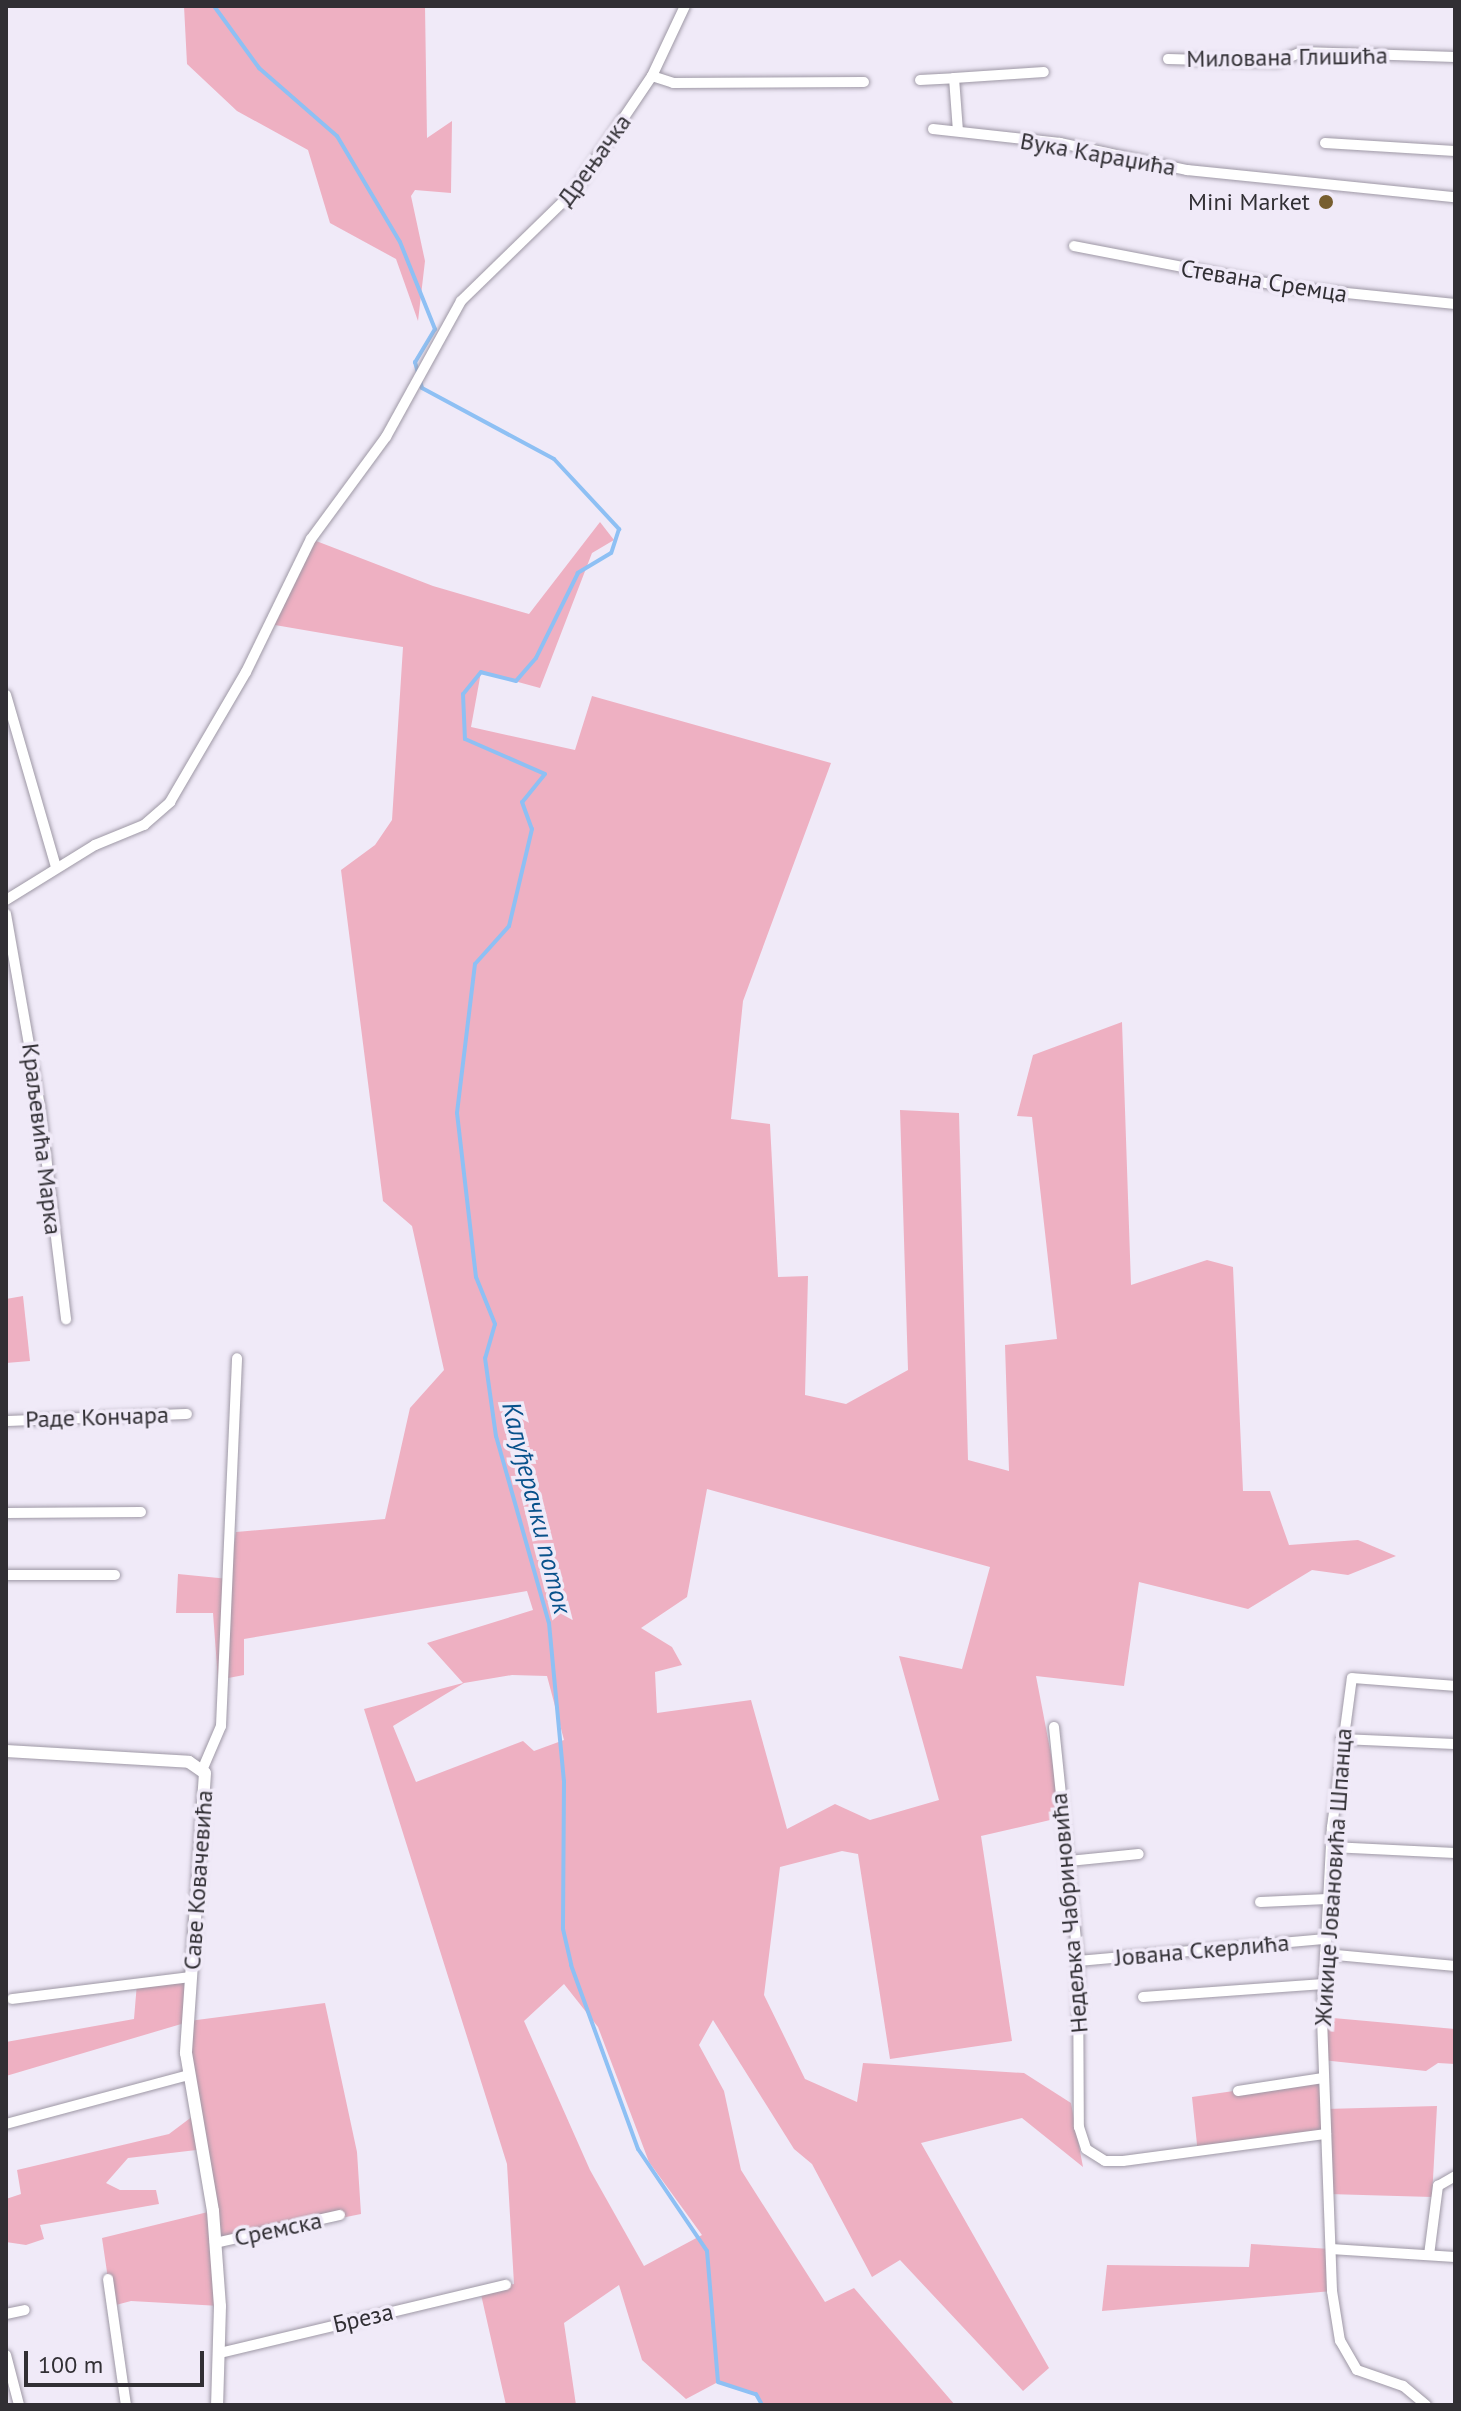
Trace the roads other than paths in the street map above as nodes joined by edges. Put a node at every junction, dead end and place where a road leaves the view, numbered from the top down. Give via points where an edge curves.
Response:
1 (685, 6) edge
2 (1455, 57) edge
3 (1168, 59) dead end
4 (1044, 72) dead end
5 (652, 76) junction
6 (954, 78) junction
7 (920, 80) dead end
8 (864, 82) dead end
9 (933, 129) dead end
10 (958, 131) junction
11 (1325, 143) dead end
12 (1455, 151) edge
13 (1455, 197) edge
14 (1074, 246) dead end
15 (1455, 304) edge
16 (6, 695) edge
17 (56, 867) junction
18 (6, 900) edge
19 (6, 914) edge
20 (66, 1319) dead end
21 (237, 1358) dead end
22 (187, 1414) dead end
23 (6, 1421) edge
24 (141, 1512) dead end
25 (6, 1513) edge
26 (6, 1575) edge
27 (115, 1575) dead end
28 (1455, 1686) edge
29 (1054, 1727) dead end
30 (1341, 1739) junction
31 (1455, 1744) edge
32 (6, 1751) edge
33 (203, 1768) junction
34 (1331, 1847) junction
35 (1455, 1853) edge
36 (1139, 1854) dead end
37 (1069, 1861) junction
38 (1328, 1899) junction
39 (1260, 1902) dead end
40 (1326, 1939) junction
41 (1325, 1954) junction
42 (1078, 1961) junction
43 (1455, 1966) edge
44 (190, 1977) junction
45 (1324, 1984) junction
46 (1143, 1997) dead end
47 (12, 1999) dead end
48 (189, 2075) junction
49 (1323, 2078) junction
50 (1238, 2091) dead end
51 (6, 2124) edge
52 (1326, 2134) junction
53 (1455, 2176) edge
54 (340, 2215) dead end
55 (215, 2243) junction
56 (1331, 2249) junction
57 (1429, 2255) junction
58 (1455, 2257) edge
59 (108, 2279) dead end
60 (506, 2285) dead end
61 (25, 2310) dead end
62 (6, 2314) edge
63 (220, 2353) junction
64 (6, 2355) edge
65 (19, 2405) edge
66 (126, 2405) edge
67 (217, 2405) edge
68 (1426, 2405) edge

1 - 5 street, Дрењачка
2 - 3 street, Милована Глишића via 1302,52 1277,62
4 - 6 street
5 - 8 street via 673,83
5 - 17 street, Дрењачка via 559,209 471,286 386,437 311,539 203,751 154,819
6 - 7 street
6 - 10 street
9 - 10 street, Вука Караџића
10 - 13 street, Вука Караџића via 1060,143 1187,170
11 - 12 street
14 - 15 street, Стевана Сремца via 1287,287
16 - 17 street
17 - 18 street
19 - 20 street, Краљевића Марка via 40,1107
21 - 33 street, Саве Ковачевића via 221,1726
22 - 23 street, Раде Кончара
24 - 25 street
26 - 27 street
28 - 30 street, Жикице Јовановића Шпанца via 1352,1678
29 - 37 street, Недељка Чабриновића
30 - 31 street
30 - 34 street, Жикице Јовановића Шпанца
32 - 33 street
33 - 44 street, Саве Ковачевића
34 - 35 street
34 - 38 street, Жикице Јовановића Шпанца
36 - 37 street
37 - 42 street, Недељка Чабриновића
38 - 39 street
38 - 40 street, Жикице Јовановића Шпанца
40 - 41 street, Жикице Јовановића Шпанца
40 - 42 street, Јована Скерлића
41 - 43 street
41 - 45 street, Жикице Јовановића Шпанца
42 - 52 street, Недељка Чабриновића via 1084,2146 1105,2161
44 - 47 street
44 - 48 street, Саве Ковачевића
45 - 46 street
45 - 49 street, Жикице Јовановића Шпанца
48 - 51 street
48 - 55 street, Саве Ковачевића via 205,2149
49 - 50 street
49 - 52 street, Жикице Јовановића Шпанца
52 - 56 street, Жикице Јовановића Шпанца
53 - 57 street via 1438,2186
54 - 55 street, Сремска
55 - 63 street, Саве Ковачевића
56 - 57 street
56 - 68 street, Жикице Јовановића Шпанца via 1335,2320 1351,2364 1403,2386
57 - 58 street
59 - 66 street
60 - 63 street, Бреза
61 - 62 street
63 - 67 street, Саве Ковачевића
64 - 65 street

